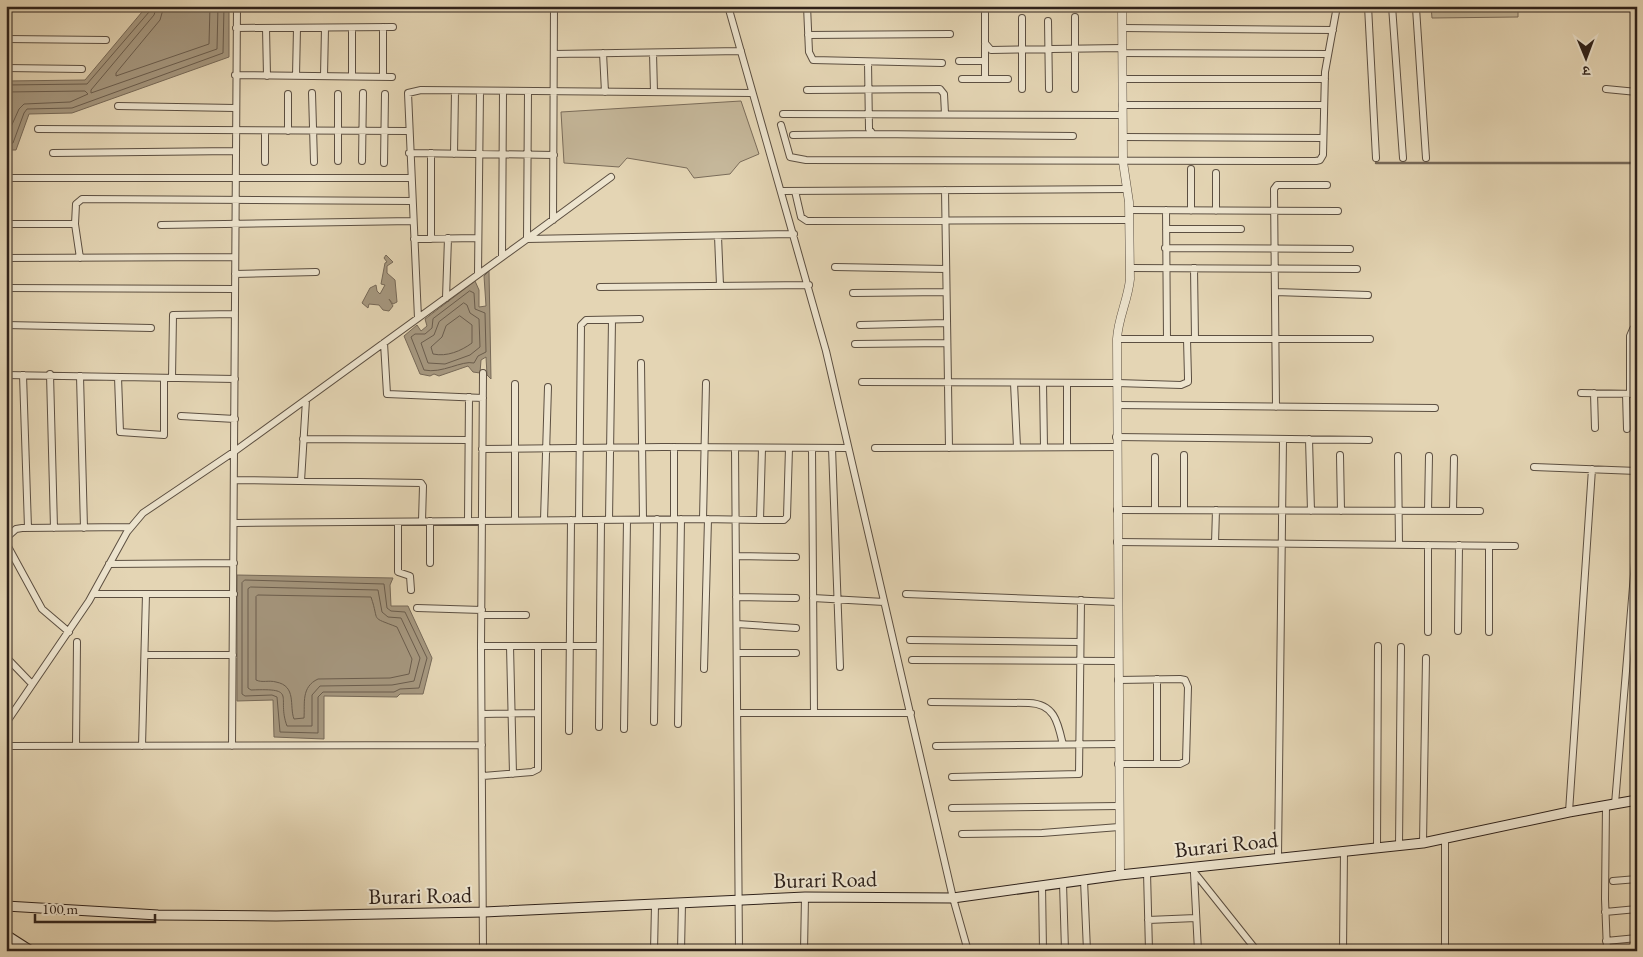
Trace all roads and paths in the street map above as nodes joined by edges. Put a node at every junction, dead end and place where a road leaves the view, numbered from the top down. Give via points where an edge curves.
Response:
1 (237, 6) edge
2 (402, 6) edge
3 (631, 6) edge
4 (728, 6) edge
5 (807, 6) edge
6 (986, 6) edge
7 (1122, 6) edge
8 (1257, 6) edge
9 (1277, 6) edge
10 (1290, 6) edge
11 (1337, 6) edge
12 (1347, 6) edge
13 (481, 7) edge
14 (554, 7) edge
15 (1368, 7) edge
16 (1392, 7) edge
17 (1416, 7) edge
18 (1355, 8) edge
19 (1075, 17) dead end
20 (1022, 18) dead end
21 (1048, 21) dead end
22 (393, 27) dead end
23 (236, 28) junction
24 (266, 28) junction
25 (297, 28) junction
26 (325, 28) junction
27 (352, 28) junction
28 (383, 28) junction
29 (1122, 28) junction
30 (1333, 30) junction
31 (950, 34) dead end
32 (808, 35) junction
33 (6, 39) edge
34 (106, 40) dead end
35 (985, 44) junction
36 (1022, 49) junction
37 (1048, 49) junction
38 (1075, 49) junction
39 (741, 51) junction
40 (1122, 51) junction
41 (653, 52) junction
42 (603, 53) junction
43 (554, 54) junction
44 (1328, 54) junction
45 (959, 61) dead end
46 (985, 61) junction
47 (868, 62) junction
48 (942, 63) dead end
49 (6, 68) edge
50 (82, 69) dead end
51 (235, 76) junction
52 (267, 76) junction
53 (296, 76) junction
54 (324, 76) junction
55 (352, 76) junction
56 (383, 76) junction
57 (392, 77) dead end
58 (985, 78) junction
59 (962, 79) dead end
60 (1008, 79) dead end
61 (1123, 79) junction
62 (1325, 79) junction
63 (868, 89) junction
64 (1022, 89) dead end
65 (1049, 89) dead end
66 (1075, 89) dead end
67 (1606, 89) dead end
68 (807, 90) dead end
69 (455, 91) junction
70 (480, 91) junction
71 (503, 91) junction
72 (528, 91) junction
73 (554, 92) junction
74 (605, 92) junction
75 (654, 92) junction
76 (1637, 92) edge
77 (312, 93) dead end
78 (752, 93) junction
79 (288, 94) dead end
80 (338, 94) dead end
81 (363, 94) dead end
82 (385, 94) dead end
83 (1122, 105) junction
84 (1324, 105) junction
85 (118, 106) dead end
86 (235, 108) junction
87 (783, 114) dead end
88 (869, 114) junction
89 (945, 114) junction
90 (1122, 114) junction
91 (781, 125) dead end
92 (38, 129) dead end
93 (235, 131) junction
94 (265, 131) junction
95 (288, 131) junction
96 (313, 131) junction
97 (338, 131) junction
98 (363, 131) junction
99 (385, 131) junction
100 (408, 131) junction
101 (873, 134) junction
102 (793, 135) dead end
103 (1073, 136) dead end
104 (1123, 137) junction
105 (1323, 138) junction
106 (235, 151) junction
107 (54, 152) dead end
108 (409, 154) junction
109 (431, 154) junction
110 (454, 154) junction
111 (479, 154) junction
112 (502, 154) junction
113 (528, 154) junction
114 (554, 155) junction
115 (1376, 158) dead end
116 (1403, 158) dead end
117 (1426, 158) dead end
118 (338, 161) dead end
119 (362, 161) dead end
120 (265, 162) dead end
121 (314, 162) dead end
122 (384, 163) dead end
123 (1123, 163) junction
124 (1191, 170) dead end
125 (1216, 173) dead end
126 (611, 177) dead end
127 (6, 178) edge
128 (411, 178) junction
129 (235, 179) junction
130 (1327, 186) dead end
131 (1127, 189) junction
132 (944, 190) junction
133 (789, 191) junction
134 (234, 200) junction
135 (412, 201) junction
136 (1129, 210) junction
137 (1166, 210) junction
138 (1191, 210) junction
139 (1216, 211) junction
140 (1273, 211) junction
141 (1338, 211) dead end
142 (553, 220) junction
143 (1129, 220) junction
144 (413, 221) junction
145 (945, 222) junction
146 (234, 223) junction
147 (6, 224) edge
148 (75, 224) junction
149 (160, 225) dead end
150 (1166, 229) junction
151 (1241, 230) dead end
152 (794, 234) junction
153 (718, 236) junction
154 (448, 238) junction
155 (478, 238) junction
156 (414, 239) junction
157 (431, 239) junction
158 (528, 239) junction
159 (1166, 248) junction
160 (1350, 249) dead end
161 (1274, 250) junction
162 (234, 257) junction
163 (502, 257) junction
164 (6, 258) edge
165 (80, 258) junction
166 (835, 267) dead end
167 (1130, 268) junction
168 (1165, 268) junction
169 (1194, 268) junction
170 (946, 269) junction
171 (1275, 269) junction
172 (1357, 269) dead end
173 (316, 272) dead end
174 (234, 274) junction
175 (478, 274) junction
176 (720, 284) junction
177 (808, 285) junction
178 (600, 287) dead end
179 (6, 288) edge
180 (235, 289) junction
181 (853, 292) dead end
182 (946, 292) junction
183 (1275, 292) junction
184 (1368, 295) dead end
185 (446, 298) junction
186 (235, 314) junction
187 (418, 318) junction
188 (640, 319) dead end
189 (612, 320) junction
190 (947, 323) junction
191 (6, 325) edge
192 (860, 325) dead end
193 (151, 328) dead end
194 (1637, 328) edge
195 (1117, 339) junction
196 (1191, 339) junction
197 (1275, 339) junction
198 (1370, 339) dead end
199 (1167, 340) junction
200 (384, 343) junction
201 (947, 343) junction
202 (855, 344) dead end
203 (1633, 362) edge
204 (641, 363) dead end
205 (483, 373) dead end
206 (50, 374) junction
207 (6, 375) edge
208 (23, 375) junction
209 (80, 376) junction
210 (118, 377) junction
211 (164, 378) junction
212 (172, 378) junction
213 (235, 379) junction
214 (862, 382) dead end
215 (706, 383) dead end
216 (948, 383) junction
217 (1014, 383) junction
218 (1043, 383) junction
219 (1067, 383) junction
220 (1117, 383) junction
221 (515, 384) dead end
222 (548, 387) dead end
223 (1581, 393) dead end
224 (1594, 393) junction
225 (1631, 394) edge
226 (469, 397) junction
227 (483, 398) junction
228 (306, 400) junction
229 (1117, 405) junction
230 (1276, 407) junction
231 (1435, 408) dead end
232 (181, 416) dead end
233 (235, 419) junction
234 (1595, 428) dead end
235 (1627, 429) dead end
236 (1116, 437) junction
237 (304, 439) junction
238 (1283, 439) junction
239 (1309, 439) junction
240 (468, 440) junction
241 (1369, 440) dead end
242 (674, 447) junction
243 (705, 447) junction
244 (1017, 447) junction
245 (1044, 447) junction
246 (1067, 447) junction
247 (1116, 447) junction
248 (547, 448) junction
249 (580, 448) junction
250 (609, 448) junction
251 (641, 448) junction
252 (735, 448) junction
253 (762, 448) junction
254 (789, 448) junction
255 (812, 448) junction
256 (832, 448) junction
257 (848, 448) junction
258 (875, 448) dead end
259 (949, 448) junction
260 (482, 449) junction
261 (516, 449) junction
262 (235, 451) junction
263 (1184, 455) dead end
264 (1340, 455) dead end
265 (1398, 456) dead end
266 (1429, 456) dead end
267 (1155, 457) dead end
268 (1454, 458) dead end
269 (1534, 467) dead end
270 (1592, 470) junction
271 (1637, 471) edge
272 (235, 480) junction
273 (301, 481) junction
274 (1117, 510) junction
275 (1155, 510) junction
276 (1184, 510) junction
277 (1216, 510) junction
278 (1282, 510) junction
279 (1311, 510) junction
280 (1341, 510) junction
281 (1398, 511) junction
282 (1428, 511) junction
283 (1453, 511) junction
284 (1480, 511) dead end
285 (643, 519) junction
286 (657, 519) junction
287 (674, 519) junction
288 (681, 519) junction
289 (705, 519) junction
290 (515, 520) junction
291 (544, 520) junction
292 (575, 520) junction
293 (602, 520) junction
294 (609, 520) junction
295 (627, 520) junction
296 (736, 520) junction
297 (760, 520) junction
298 (422, 521) junction
299 (430, 521) junction
300 (468, 521) junction
301 (482, 521) junction
302 (398, 522) junction
303 (235, 523) junction
304 (28, 528) junction
305 (54, 528) junction
306 (84, 528) junction
307 (130, 528) junction
308 (6, 538) edge
309 (1637, 538) edge
310 (1117, 542) junction
311 (6, 544) edge
312 (1215, 544) junction
313 (1281, 544) junction
314 (1399, 545) junction
315 (1428, 545) junction
316 (1459, 545) junction
317 (1488, 546) junction
318 (1515, 546) dead end
319 (736, 556) junction
320 (796, 557) dead end
321 (234, 563) junction
322 (430, 563) dead end
323 (109, 564) junction
324 (411, 590) dead end
325 (93, 594) junction
326 (146, 594) junction
327 (234, 594) junction
328 (906, 594) dead end
329 (736, 596) junction
330 (796, 598) dead end
331 (813, 598) junction
332 (839, 599) junction
333 (1081, 600) junction
334 (884, 602) junction
335 (1118, 602) junction
336 (416, 608) dead end
337 (482, 613) junction
338 (526, 615) dead end
339 (737, 624) junction
340 (796, 628) dead end
341 (69, 632) junction
342 (1428, 632) dead end
343 (1458, 632) dead end
344 (1489, 632) dead end
345 (910, 640) dead end
346 (77, 642) dead end
347 (1080, 642) junction
348 (481, 646) junction
349 (510, 646) junction
350 (538, 646) junction
351 (570, 646) junction
352 (598, 646) junction
353 (1378, 646) dead end
354 (1401, 647) dead end
355 (738, 653) junction
356 (796, 653) dead end
357 (145, 655) junction
358 (233, 655) junction
359 (6, 657) edge
360 (1426, 658) dead end
361 (912, 660) dead end
362 (1079, 661) junction
363 (1118, 661) junction
364 (840, 667) dead end
365 (704, 669) dead end
366 (1118, 680) junction
367 (1158, 680) junction
368 (32, 684) junction
369 (931, 702) dead end
370 (511, 713) junction
371 (538, 713) junction
372 (737, 713) junction
373 (814, 713) junction
374 (911, 713) junction
375 (482, 714) junction
376 (654, 722) dead end
377 (6, 723) edge
378 (678, 724) dead end
379 (599, 727) dead end
380 (624, 729) dead end
381 (569, 731) dead end
382 (1063, 744) junction
383 (1079, 744) junction
384 (1118, 744) junction
385 (482, 745) junction
386 (6, 746) edge
387 (76, 746) junction
388 (142, 746) junction
389 (232, 746) junction
390 (936, 746) dead end
391 (1118, 764) junction
392 (1157, 764) junction
393 (512, 774) junction
394 (483, 776) junction
395 (952, 776) dead end
396 (1637, 800) edge
397 (1611, 804) junction
398 (1119, 806) junction
399 (952, 808) dead end
400 (1569, 812) junction
401 (1119, 827) junction
402 (962, 834) dead end
403 (1445, 838) junction
404 (1423, 843) junction
405 (1399, 846) junction
406 (1377, 849) junction
407 (1344, 851) junction
408 (1278, 857) junction
409 (1194, 870) junction
410 (1147, 872) junction
411 (1120, 875) junction
412 (1084, 880) junction
413 (1637, 880) edge
414 (1613, 881) dead end
415 (1063, 882) junction
416 (1042, 885) junction
417 (805, 897) junction
418 (959, 897) junction
419 (739, 900) junction
420 (682, 903) junction
421 (655, 905) junction
422 (6, 906) edge
423 (1637, 909) edge
424 (484, 912) junction
425 (1605, 912) junction
426 (1196, 918) junction
427 (1148, 920) junction
428 (6, 935) edge
429 (1637, 938) edge
430 (1606, 941) junction
431 (6, 947) edge
432 (13, 951) edge
433 (31, 951) edge
434 (484, 951) edge
435 (654, 951) edge
436 (681, 951) edge
437 (739, 951) edge
438 (804, 951) edge
439 (968, 951) edge
440 (1043, 951) edge
441 (1064, 951) edge
442 (1087, 951) edge
443 (1149, 951) edge
444 (1198, 951) edge
445 (1257, 951) edge
446 (1343, 951) edge
447 (1445, 951) edge
448 (1607, 951) edge

1 - 23 street
2 - 13 street
3 - 14 street
4 - 39 street
5 - 32 street
6 - 35 street
7 - 29 street
8 - 9 street
9 - 10 street
11 - 30 street
12 - 18 street
13 - 14 street
14 - 43 street
15 - 16 street
15 - 18 street
15 - 115 street
16 - 17 street
16 - 116 street
17 - 117 street
19 - 38 street
20 - 36 street
21 - 37 street
22 - 28 street
23 - 24 street
23 - 51 street
24 - 25 street
24 - 52 street
25 - 26 street
25 - 53 street
26 - 27 street
26 - 54 street
27 - 28 street
27 - 55 street
28 - 56 street
29 - 30 street
29 - 40 street
30 - 44 street
31 - 32 street
32 - 47 street via 813,60
33 - 34 street
35 - 36 street via 991,50
35 - 46 street
36 - 37 street
36 - 64 street
37 - 38 street
37 - 65 street
38 - 40 street
38 - 66 street
39 - 41 street
39 - 78 street
40 - 44 street
40 - 61 street
41 - 42 street
41 - 75 street
42 - 43 street
42 - 74 street
43 - 73 street
44 - 62 street
45 - 46 street
46 - 58 street
47 - 48 street
47 - 63 street
49 - 50 street
51 - 52 street
51 - 86 street
52 - 53 street
53 - 54 street
54 - 55 street
55 - 56 street
56 - 57 street
58 - 59 street
58 - 60 street
61 - 62 street
61 - 83 street
62 - 84 street
63 - 68 street
63 - 88 street
63 - 89 street via 940,89 944,94
67 - 76 street
69 - 70 street
69 - 100 street via 408,93
69 - 110 street
70 - 71 street
70 - 111 street
71 - 72 street
71 - 112 street
72 - 73 street
72 - 113 street
73 - 74 street
73 - 114 street
74 - 75 street
75 - 78 street
77 - 96 street
78 - 133 street
79 - 95 street
80 - 97 street
81 - 98 street
82 - 99 street
83 - 84 street
83 - 90 street
84 - 105 street
85 - 86 street
86 - 93 street
87 - 88 street
88 - 89 street
88 - 101 street via 869,129
89 - 90 street
90 - 104 street
91 - 123 street via 788,154 797,159
92 - 93 street
93 - 94 street
93 - 106 street
94 - 95 street
94 - 120 street
95 - 96 street
96 - 97 street
96 - 121 street
97 - 98 street
97 - 118 street
98 - 99 street
98 - 119 street
99 - 100 street
99 - 122 street
100 - 108 street
101 - 102 street
101 - 103 street
104 - 105 street
104 - 123 street
105 - 123 street via 1323,155 1316,161
106 - 107 street
106 - 129 street
108 - 109 street
108 - 128 street
109 - 110 street
109 - 157 street
110 - 111 street
111 - 112 street
111 - 155 street
112 - 113 street
112 - 163 street
113 - 114 street
113 - 158 street
114 - 142 street
123 - 131 street
124 - 138 street
125 - 139 street
126 - 142 street
127 - 129 street
128 - 129 street
128 - 135 street
129 - 134 street
130 - 140 street via 1275,186
131 - 132 street
131 - 136 street
132 - 133 street
132 - 145 street
133 - 145 street via 807,222
133 - 152 street
134 - 135 street
134 - 146 street
134 - 148 street via 82,199 76,204
135 - 144 street
136 - 137 street
136 - 143 street
137 - 138 street
137 - 150 street
138 - 139 street
139 - 140 street
140 - 141 street
140 - 161 street
142 - 158 street
143 - 145 street
143 - 167 street
144 - 146 street
144 - 156 street
145 - 170 street
146 - 149 street
146 - 162 street
147 - 148 street
148 - 165 street
150 - 151 street
150 - 159 street
152 - 153 street
152 - 177 street
153 - 158 street
153 - 176 street
154 - 155 street
154 - 157 street
154 - 185 street
155 - 175 street
156 - 157 street
156 - 187 street
158 - 163 street
159 - 161 street
159 - 168 street
160 - 161 street
161 - 171 street
162 - 165 street
162 - 174 street
163 - 175 street
164 - 165 street
166 - 170 street
167 - 168 street
167 - 195 street via 1129,289 1118,322
168 - 169 street
168 - 199 street
169 - 171 street
169 - 196 street
170 - 182 street
171 - 172 street
171 - 183 street
173 - 174 street
174 - 180 street
175 - 185 street
176 - 177 street
176 - 178 street
177 - 257 street
179 - 180 street
180 - 186 street
181 - 182 street
182 - 190 street
183 - 184 street
183 - 197 street
185 - 187 street
186 - 212 street via 173,315
186 - 213 street
187 - 200 street
188 - 189 street
189 - 249 street via 586,320 581,325
189 - 250 street
190 - 192 street
190 - 201 street
191 - 193 street
194 - 203 street via 1630,332
195 - 199 street
195 - 220 street
196 - 197 street
196 - 199 street
196 - 220 street via 1188,378 1184,384
197 - 198 street
197 - 230 street
200 - 226 street via 387,394
200 - 228 street
201 - 202 street
201 - 216 street
203 - 225 street
204 - 251 street
205 - 227 street
206 - 208 street
206 - 209 street
206 - 305 street
207 - 208 street
208 - 304 street
209 - 210 street
209 - 306 street
210 - 211 street
210 - 211 street via 120,432 164,434
211 - 212 street
212 - 213 street
213 - 233 street
214 - 216 street
215 - 243 street
216 - 217 street
216 - 259 street
217 - 218 street
217 - 244 street
218 - 219 street
218 - 245 street
219 - 220 street
219 - 246 street
220 - 229 street
221 - 261 street
222 - 248 street
223 - 224 street
224 - 225 street
224 - 234 street
225 - 235 street
226 - 227 street
226 - 240 street
227 - 260 street
228 - 237 street
228 - 262 street
229 - 230 street
229 - 236 street
230 - 231 street
232 - 233 street
233 - 262 street
236 - 238 street
236 - 247 street
237 - 240 street
237 - 273 street
238 - 239 street
238 - 278 street
239 - 241 street
239 - 279 street
240 - 300 street
242 - 243 street
242 - 251 street
242 - 287 street
243 - 252 street
243 - 289 street
244 - 245 street
244 - 259 street
245 - 246 street
246 - 247 street
247 - 274 street
248 - 249 street
248 - 261 street
248 - 291 street
249 - 250 street
249 - 292 street
250 - 251 street
250 - 294 street
251 - 285 street
252 - 253 street
252 - 296 street
253 - 254 street
253 - 297 street
254 - 255 street
254 - 297 street via 787,517 784,520
255 - 256 street
255 - 331 street
256 - 257 street
256 - 332 street
257 - 334 street
258 - 259 street
260 - 261 street
260 - 301 street
261 - 290 street
262 - 272 street
262 - 307 street via 143,513
263 - 276 street
264 - 280 street
265 - 281 street
266 - 282 street
267 - 275 street
268 - 283 street
269 - 270 street
270 - 271 street
270 - 400 street
272 - 273 street
272 - 303 street
273 - 298 street via 421,483
274 - 275 street
274 - 310 street
275 - 276 street
276 - 277 street
277 - 278 street
277 - 312 street
278 - 279 street
278 - 313 street
279 - 280 street
280 - 281 street
281 - 282 street
281 - 314 street
282 - 283 street
283 - 284 street
285 - 286 street
285 - 295 street
286 - 287 street
286 - 376 street
287 - 288 street
288 - 289 street
288 - 378 street
289 - 296 street
289 - 365 street
290 - 291 street
290 - 301 street
291 - 292 street
292 - 293 street
292 - 351 street
293 - 294 street
293 - 352 street
294 - 295 street
295 - 380 street
296 - 297 street
296 - 319 street
298 - 299 street
298 - 302 street
299 - 300 street
299 - 322 street
300 - 301 street
301 - 337 street
302 - 303 street
302 - 324 street via 398,572 410,576
303 - 321 street
304 - 305 street
304 - 308 street via 16,529
305 - 306 street
306 - 307 street
307 - 323 street
309 - 397 street
310 - 312 street
310 - 335 street
311 - 341 street via 42,609
312 - 313 street
313 - 314 street
313 - 408 street
314 - 315 street
315 - 316 street
315 - 342 street
316 - 317 street
316 - 343 street
317 - 318 street
317 - 344 street
319 - 320 street
319 - 329 street
321 - 323 street
321 - 327 street
323 - 325 street
325 - 326 street
325 - 341 street
326 - 327 street
326 - 357 street
327 - 358 street
328 - 333 street
329 - 330 street
329 - 339 street
331 - 332 street
331 - 373 street
332 - 334 street
332 - 364 street
333 - 335 street
333 - 347 street
334 - 374 street
335 - 363 street
336 - 337 street
337 - 338 street
337 - 348 street
339 - 340 street
339 - 355 street
341 - 368 street
345 - 347 street
346 - 387 street
347 - 362 street
348 - 349 street
348 - 375 street
349 - 350 street
349 - 370 street
350 - 351 street
350 - 371 street
351 - 352 street
351 - 381 street
352 - 379 street
353 - 406 street
354 - 405 street
355 - 356 street
355 - 372 street
357 - 358 street
357 - 388 street
358 - 389 street
359 - 368 street
360 - 404 street
361 - 362 street
362 - 363 street
362 - 383 street
363 - 366 street
366 - 367 street
366 - 384 street
367 - 392 street
367 - 392 street via 1185,680 1188,687 1186,762
368 - 377 street
369 - 382 street via 1043,705 1056,717
370 - 371 street
370 - 375 street
370 - 393 street
371 - 393 street via 538,769
372 - 373 street
372 - 419 street
373 - 374 street
374 - 418 street
375 - 385 street
382 - 383 street
382 - 390 street
383 - 384 street
383 - 395 street via 1080,772 1075,776
384 - 391 street
385 - 389 street
385 - 394 street
386 - 387 street
387 - 388 street
388 - 389 street
391 - 392 street
391 - 398 street
393 - 394 street
394 - 424 street
396 - 397 main road, Burari Road
397 - 400 main road, Burari Road
397 - 425 street
398 - 399 street
398 - 401 street
400 - 403 main road, Burari Road
401 - 402 street via 1042,833
401 - 411 street
403 - 404 main road, Burari Road
403 - 447 street
404 - 405 main road, Burari Road
405 - 406 main road, Burari Road
406 - 407 main road, Burari Road
407 - 408 main road, Burari Road
407 - 446 street
408 - 409 main road, Burari Road
409 - 410 main road, Burari Road
409 - 426 street
409 - 445 street
410 - 411 main road, Burari Road
410 - 427 street
411 - 412 main road, Burari Road
412 - 415 main road, Burari Road
412 - 442 street
413 - 414 street
415 - 416 main road, Burari Road
415 - 441 street
416 - 418 main road, Burari Road
416 - 440 street
417 - 418 main road, Burari Road
417 - 419 main road, Burari Road
417 - 438 street
418 - 439 street
419 - 420 main road, Burari Road
419 - 437 street
420 - 421 main road, Burari Road
420 - 436 street
421 - 424 main road, Burari Road
421 - 435 street
422 - 424 main road, Burari Road via 218,917
423 - 425 street
424 - 434 street
425 - 430 street
426 - 427 street
426 - 444 street
427 - 443 street
428 - 433 main road
429 - 430 street
430 - 448 street
431 - 432 main road

